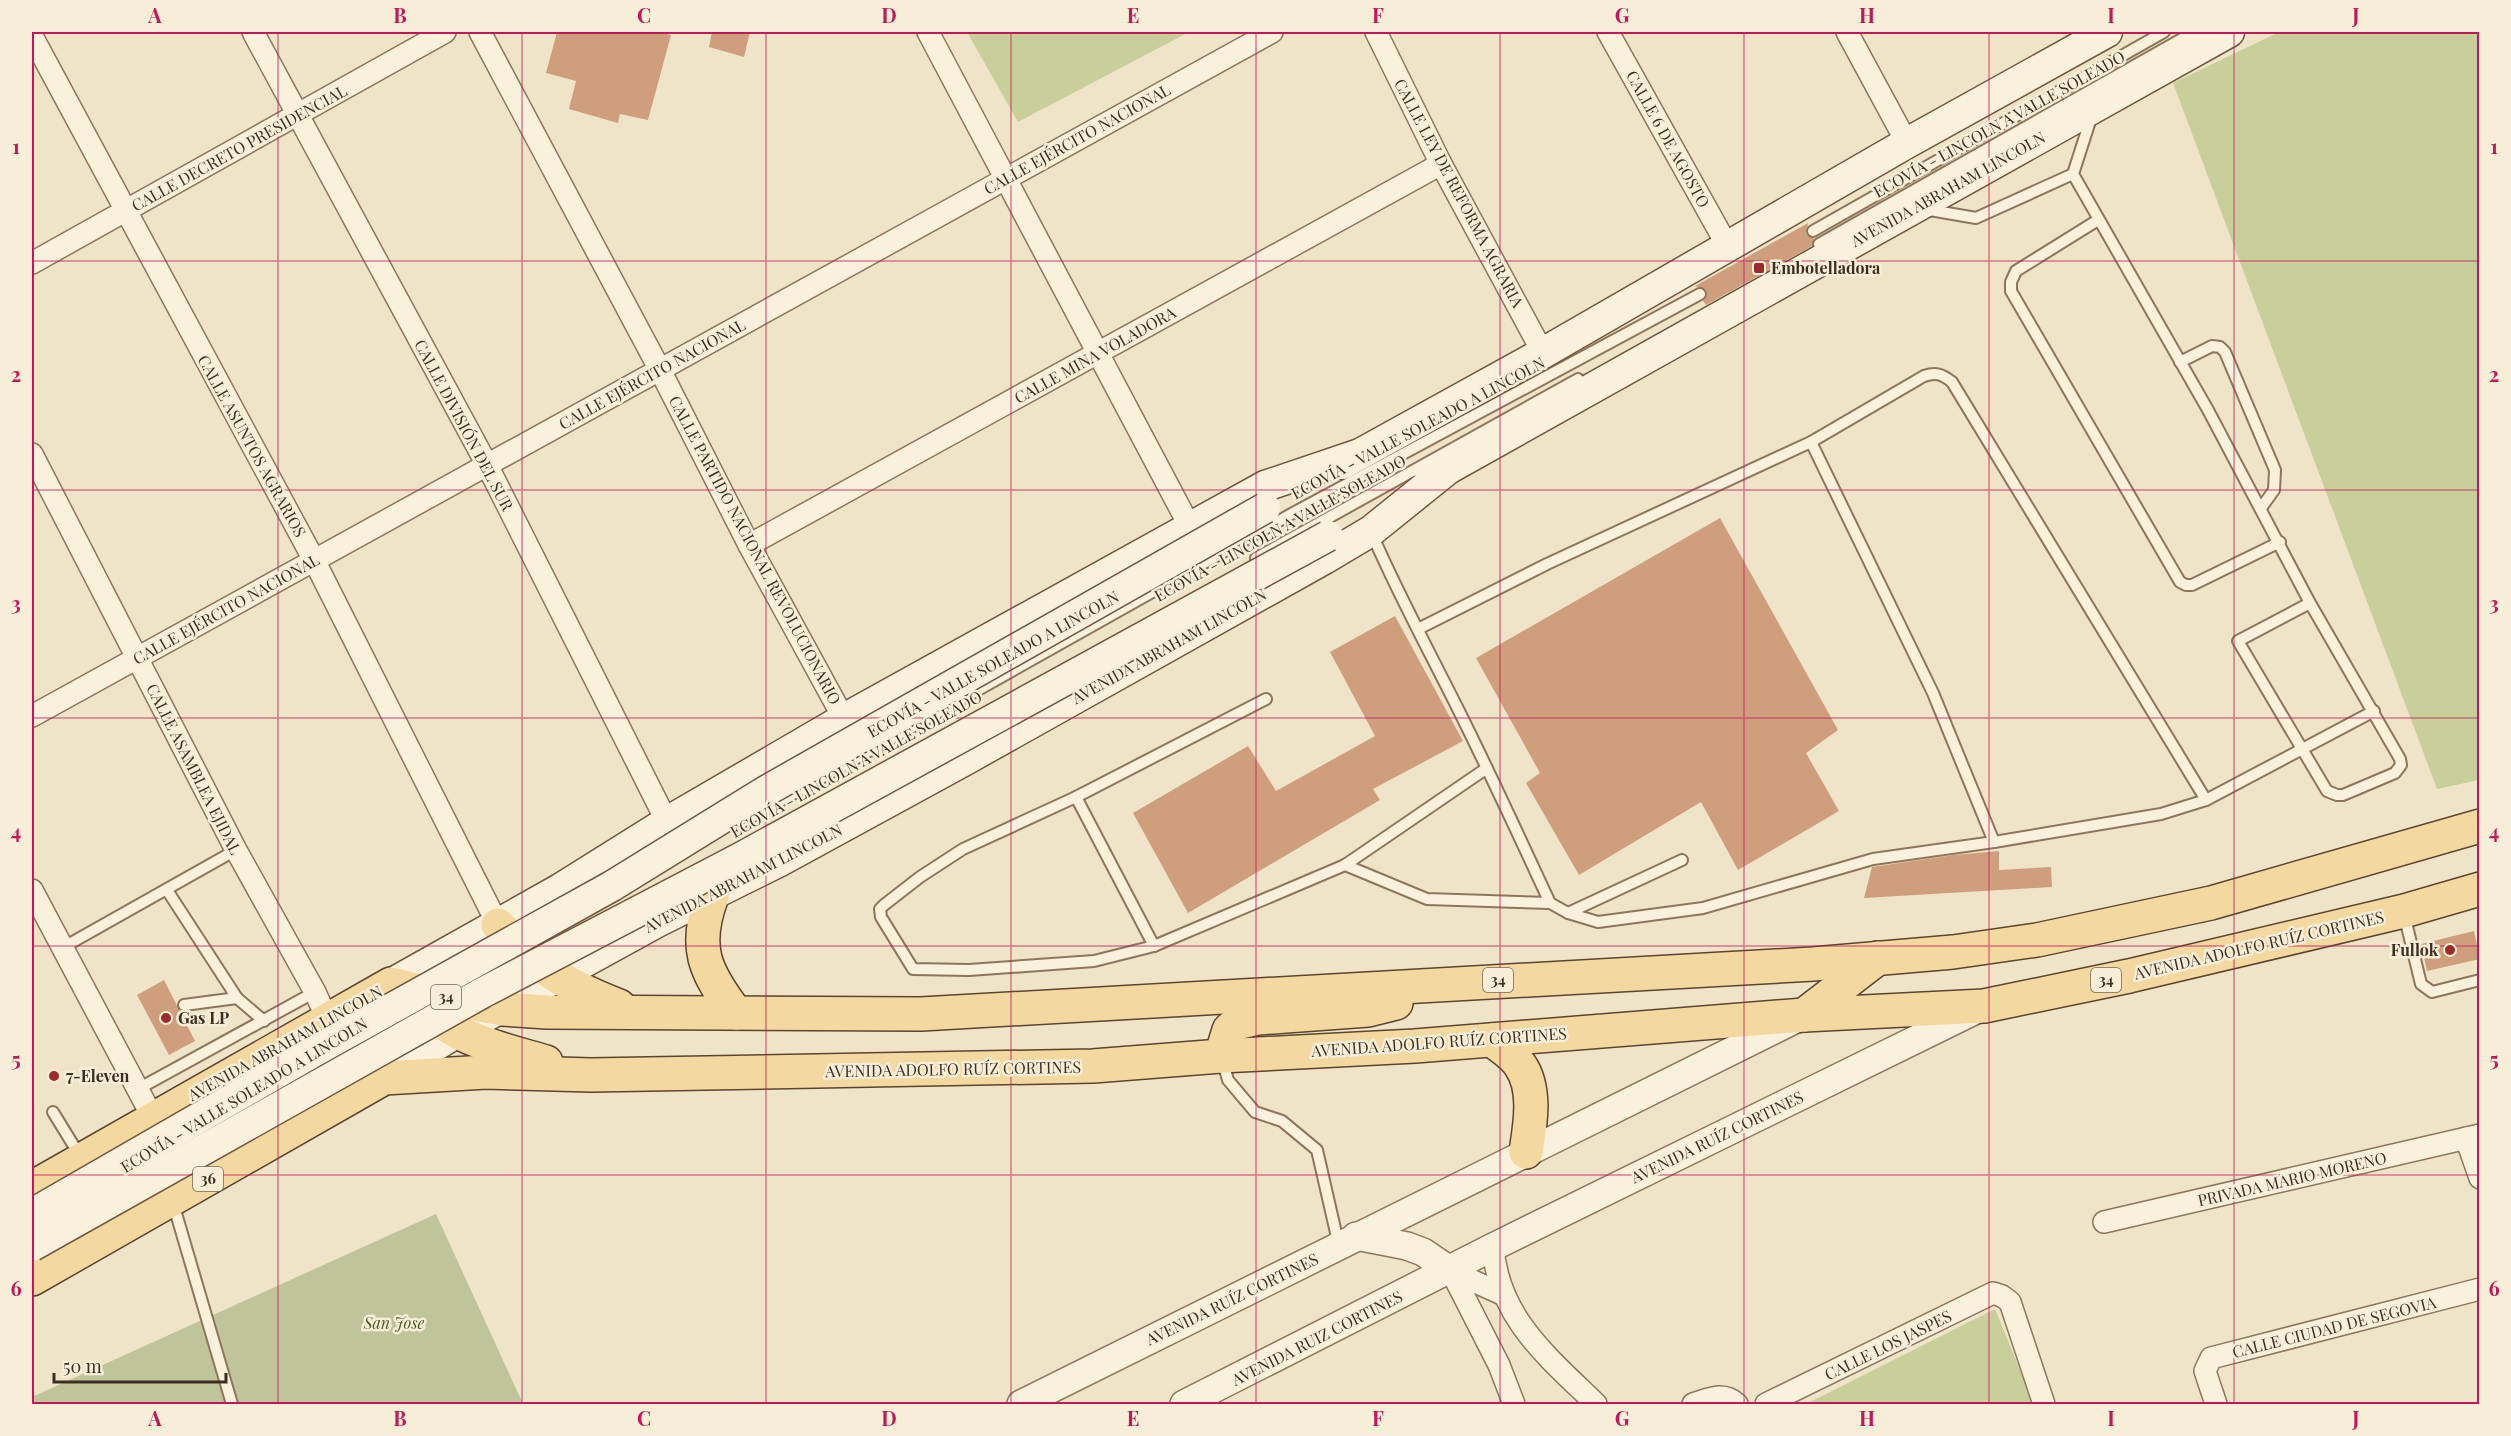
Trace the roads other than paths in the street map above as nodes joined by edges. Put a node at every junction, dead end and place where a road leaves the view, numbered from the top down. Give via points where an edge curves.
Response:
1 (253, 32) edge
2 (445, 32) edge
3 (480, 32) edge
4 (928, 32) edge
5 (1272, 32) edge
6 (1376, 32) edge
7 (1608, 32) edge
8 (1847, 32) edge
9 (2164, 32) edge
10 (2194, 32) edge
11 (2229, 32) edge
12 (2092, 35) edge
13 (32, 36) edge
14 (2095, 106) junction
15 (297, 115) junction
16 (1907, 143) junction
17 (1442, 164) junction
18 (2073, 174) junction
19 (1006, 179) junction
20 (1916, 208) junction
21 (125, 212) junction
22 (2097, 220) junction
23 (1813, 231) dead end
24 (1819, 243) dead end
25 (1728, 247) junction
26 (32, 263) edge
27 (1700, 294) dead end
28 (1099, 353) junction
29 (1543, 353) junction
30 (2180, 362) junction
31 (660, 370) junction
32 (1592, 371) dead end
33 (1811, 442) junction
34 (32, 454) edge
35 (1360, 454) junction
36 (486, 463) junction
37 (1448, 469) junction
38 (2261, 508) junction
39 (1190, 527) junction
40 (1371, 531) junction
41 (2280, 542) junction
42 (749, 545) junction
43 (314, 560) junction
44 (1249, 562) dead end
45 (2310, 603) junction
46 (1418, 629) junction
47 (137, 659) junction
48 (1266, 699) dead end
49 (2374, 711) junction
50 (32, 716) edge
51 (844, 719) junction
52 (2302, 749) junction
53 (1487, 768) junction
54 (863, 777) dead end
55 (1076, 796) junction
56 (2206, 800) junction
57 (668, 822) junction
58 (2480, 826) edge
59 (733, 828) dead end
60 (1994, 842) junction
61 (2480, 848) edge
62 (236, 850) junction
63 (614, 856) junction
64 (682, 857) dead end
65 (1682, 860) dead end
66 (1345, 865) junction
67 (2269, 885) junction
68 (2480, 889) edge
69 (32, 890) edge
70 (167, 890) junction
71 (712, 896) junction
72 (1550, 903) junction
73 (616, 904) junction
74 (2404, 911) junction
75 (1568, 913) junction
76 (657, 922) junction
77 (498, 925) junction
78 (1154, 946) junction
79 (62, 948) junction
80 (1878, 958) junction
81 (538, 963) junction
82 (2480, 980) edge
83 (1451, 983) junction
84 (237, 998) junction
85 (430, 1000) junction
86 (184, 1005) dead end
87 (321, 1006) junction
88 (1984, 1006) junction
89 (502, 1009) junction
90 (635, 1012) junction
91 (736, 1013) junction
92 (1804, 1015) junction
93 (264, 1021) junction
94 (373, 1035) dead end
95 (1492, 1040) junction
96 (1221, 1056) junction
97 (591, 1075) junction
98 (384, 1078) junction
99 (293, 1083) dead end
100 (138, 1089) junction
101 (53, 1112) dead end
102 (153, 1118) junction
103 (222, 1125) dead end
104 (2473, 1136) edge
105 (236, 1145) dead end
106 (1526, 1152) junction
107 (82, 1159) junction
108 (2480, 1178) edge
109 (32, 1188) edge
110 (172, 1200) junction
111 (123, 1213) dead end
112 (32, 1214) edge
113 (2104, 1222) dead end
114 (32, 1240) edge
115 (1348, 1241) junction
116 (32, 1246) edge
117 (1493, 1247) junction
118 (32, 1269) edge
119 (1450, 1270) junction
120 (32, 1279) edge
121 (2480, 1289) edge
122 (1502, 1294) junction
123 (232, 1404) edge
124 (1021, 1404) edge
125 (1184, 1404) edge
126 (1514, 1404) edge
127 (1596, 1404) edge
128 (1693, 1404) edge
129 (1737, 1404) edge
130 (1766, 1404) edge
131 (2044, 1404) edge
132 (2216, 1404) edge

1 - 15 street, CALLE DIVISIÓN DEL SUR
2 - 15 street, CALLE DECRETO PRESIDENCIAL
3 - 31 street, CALLE PARTIDO NACIONAL REVOLUCIONARIO
4 - 19 street
5 - 19 street, CALLE EJÉRCITO NACIONAL
6 - 17 street, CALLE LEY DE REFORMA AGRARIA
7 - 25 street, CALLE 6 DE AGOSTO
8 - 16 street
9 - 23 lane
10 - 24 lane, ECOVÍA - LINCOLN A VALLE SOLEADO
11 - 14 main road, AVENIDA ABRAHAM LINCOLN / 36
12 - 16 main road, 36
13 - 21 street, CALLE ASUNTOS AGRARIOS
14 - 18 lane
14 - 20 main road, AVENIDA ABRAHAM LINCOLN / 36
15 - 21 street, CALLE DECRETO PRESIDENCIAL
15 - 36 street, CALLE DIVISIÓN DEL SUR
16 - 25 main road, 36
17 - 28 street, CALLE MINA VOLADORA
17 - 29 street, CALLE LEY DE REFORMA AGRARIA
18 - 20 lane via 1976,218
18 - 22 lane
19 - 28 street
19 - 31 street, CALLE EJÉRCITO NACIONAL
20 - 37 main road, AVENIDA ABRAHAM LINCOLN / 36
21 - 26 street, CALLE DECRETO PRESIDENCIAL
21 - 43 street, CALLE ASUNTOS AGRARIOS
22 - 30 lane
22 - 41 lane via 2016,272 2011,291 2180,582 2192,585
25 - 29 main road, 36
27 - 59 lane, ECOVÍA - VALLE SOLEADO A LINCOLN via 1293,513
28 - 39 street
28 - 42 street, CALLE MINA VOLADORA
29 - 35 main road, 36
30 - 38 lane
30 - 38 lane via 2212,346 2225,352 2275,470 2274,490
31 - 36 street, CALLE EJÉRCITO NACIONAL
31 - 42 street, CALLE PARTIDO NACIONAL REVOLUCIONARIO
32 - 44 lane, ECOVÍA - LINCOLN A VALLE SOLEADO
33 - 46 lane via 1547,564
33 - 56 lane via 1924,376 1944,375 1952,382
33 - 60 lane via 1933,693
34 - 47 street, CALLE ASAMBLEA EJIDAL
35 - 39 main road, AVENIDA ABRAHAM LINCOLN / 36 via 1265,486
35 - 112 main road, 36, bridge via 766,791 612,886
36 - 43 street, CALLE EJÉRCITO NACIONAL
36 - 57 street, CALLE DIVISIÓN DEL SUR
37 - 40 main road, AVENIDA ABRAHAM LINCOLN / 36
37 - 116 main road, AVENIDA ABRAHAM LINCOLN / 36, bridge via 742,856 482,993
38 - 41 lane
39 - 51 main road, AVENIDA ABRAHAM LINCOLN / 36
40 - 46 lane
40 - 71 main road, AVENIDA ABRAHAM LINCOLN / 36 via 965,760
41 - 45 lane
42 - 51 street, CALLE PARTIDO NACIONAL REVOLUCIONARIO
43 - 47 street, CALLE EJÉRCITO NACIONAL
43 - 77 street, CALLE ASUNTOS AGRARIOS
45 - 49 lane
45 - 52 lane via 2238,641
46 - 53 lane
47 - 50 street, CALLE EJÉRCITO NACIONAL
47 - 62 street, CALLE ASAMBLEA EJIDAL
48 - 55 lane
49 - 52 lane
49 - 52 lane via 2400,759 2395,773 2337,795 2327,791
51 - 57 main road, AVENIDA ABRAHAM LINCOLN / 36
52 - 56 lane
53 - 66 lane
53 - 72 lane
54 - 73 lane, ECOVÍA - LINCOLN A VALLE SOLEADO
55 - 78 lane
55 - 78 lane via 963,849 884,904 881,916 911,967 916,969 969,970 1094,961
56 - 60 lane via 2161,814
57 - 63 main road, AVENIDA ABRAHAM LINCOLN / 36
58 - 67 main road, 34
60 - 75 lane via 1873,859 1703,908 1607,922
61 - 67 main road via 2308,884
62 - 70 lane
62 - 87 street, CALLE ASAMBLEA EJIDAL
63 - 73 main road via 606,882
63 - 77 main road, AVENIDA ABRAHAM LINCOLN / 36
64 - 73 lane
65 - 75 lane
66 - 72 lane via 1427,899
66 - 78 lane
67 - 80 main road, 34 via 2211,903 2037,940
68 - 74 main road, AVENIDA ADOLFO RUÍZ CORTINES / 34
69 - 79 street
70 - 79 lane
70 - 84 lane
71 - 76 main road, AVENIDA ABRAHAM LINCOLN / 36
71 - 91 main road via 701,935 703,956 710,976
72 - 75 lane
73 - 76 main road
73 - 81 lane, ECOVÍA - LINCOLN A VALLE SOLEADO
73 - 81 lane
74 - 82 lane via 2421,984 2428,991
74 - 88 main road, AVENIDA ADOLFO RUÍZ CORTINES / 34
76 - 81 main road, AVENIDA ABRAHAM LINCOLN / 36
77 - 81 main road
77 - 85 main road, AVENIDA ABRAHAM LINCOLN / 36
79 - 100 street
80 - 83 main road, 34
80 - 92 main road
81 - 85 lane, ECOVÍA - LINCOLN A VALLE SOLEADO
81 - 85 lane
81 - 89 main road, AVENIDA ABRAHAM LINCOLN / 36
81 - 90 main road
83 - 91 main road, 34 via 921,1014
83 - 96 main road via 1368,1010 1237,1023 1229,1030
84 - 86 lane
84 - 93 lane
85 - 87 main road, AVENIDA ABRAHAM LINCOLN / 36
85 - 89 main road, 34
85 - 97 main road via 506,1051
85 - 98 main road, AVENIDA ABRAHAM LINCOLN / 36
85 - 105 lane, ECOVÍA - LINCOLN A VALLE SOLEADO
87 - 93 lane
87 - 102 main road, AVENIDA ABRAHAM LINCOLN / 36
88 - 92 main road, AVENIDA ADOLFO RUÍZ CORTINES / 34
88 - 117 street, AVENIDA RUÍZ CORTINES
89 - 90 main road, 34
90 - 91 main road, 34
92 - 95 main road, AVENIDA ADOLFO RUÍZ CORTINES / 34
92 - 106 street, AVENIDA RUÍZ CORTINES
93 - 100 lane
94 - 99 lane, ECOVÍA - VALLE SOLEADO A LINCOLN
95 - 96 main road, AVENIDA ADOLFO RUÍZ CORTINES / 34
95 - 106 main road via 1520,1065 1528,1084 1531,1117
96 - 97 main road, AVENIDA ADOLFO RUÍZ CORTINES / 34 via 1093,1066
96 - 115 lane via 1228,1080 1255,1112 1282,1121 1317,1150
97 - 98 main road, AVENIDA ADOLFO RUÍZ CORTINES / 34 via 486,1072
98 - 110 main road, AVENIDA ABRAHAM LINCOLN / 36
100 - 102 street
101 - 107 lane
102 - 107 main road, AVENIDA ABRAHAM LINCOLN / 36
103 - 114 lane, ECOVÍA - VALLE SOLEADO A LINCOLN
104 - 108 street
104 - 113 street, PRIVADA MARIO MORENO
106 - 115 street, AVENIDA RUÍZ CORTINES
107 - 109 main road, AVENIDA ABRAHAM LINCOLN / 36
110 - 120 main road, AVENIDA ABRAHAM LINCOLN / 36
110 - 123 lane
111 - 118 lane
115 - 119 street via 1407,1246
115 - 124 street, AVENIDA RUÍZ CORTINES
117 - 119 street, AVENIDA RUÍZ CORTINES
117 - 122 street
119 - 122 street
119 - 125 street, AVENIDA RUIZ CORTINES
119 - 126 street via 1499,1365
121 - 132 street, CALLE CIUDAD DE SEGOVIA via 2211,1358 2206,1366 2206,1380
122 - 127 street via 1536,1346
128 - 129 street via 1721,1396
130 - 131 street, CALLE LOS JASPES via 1993,1293 2010,1302

